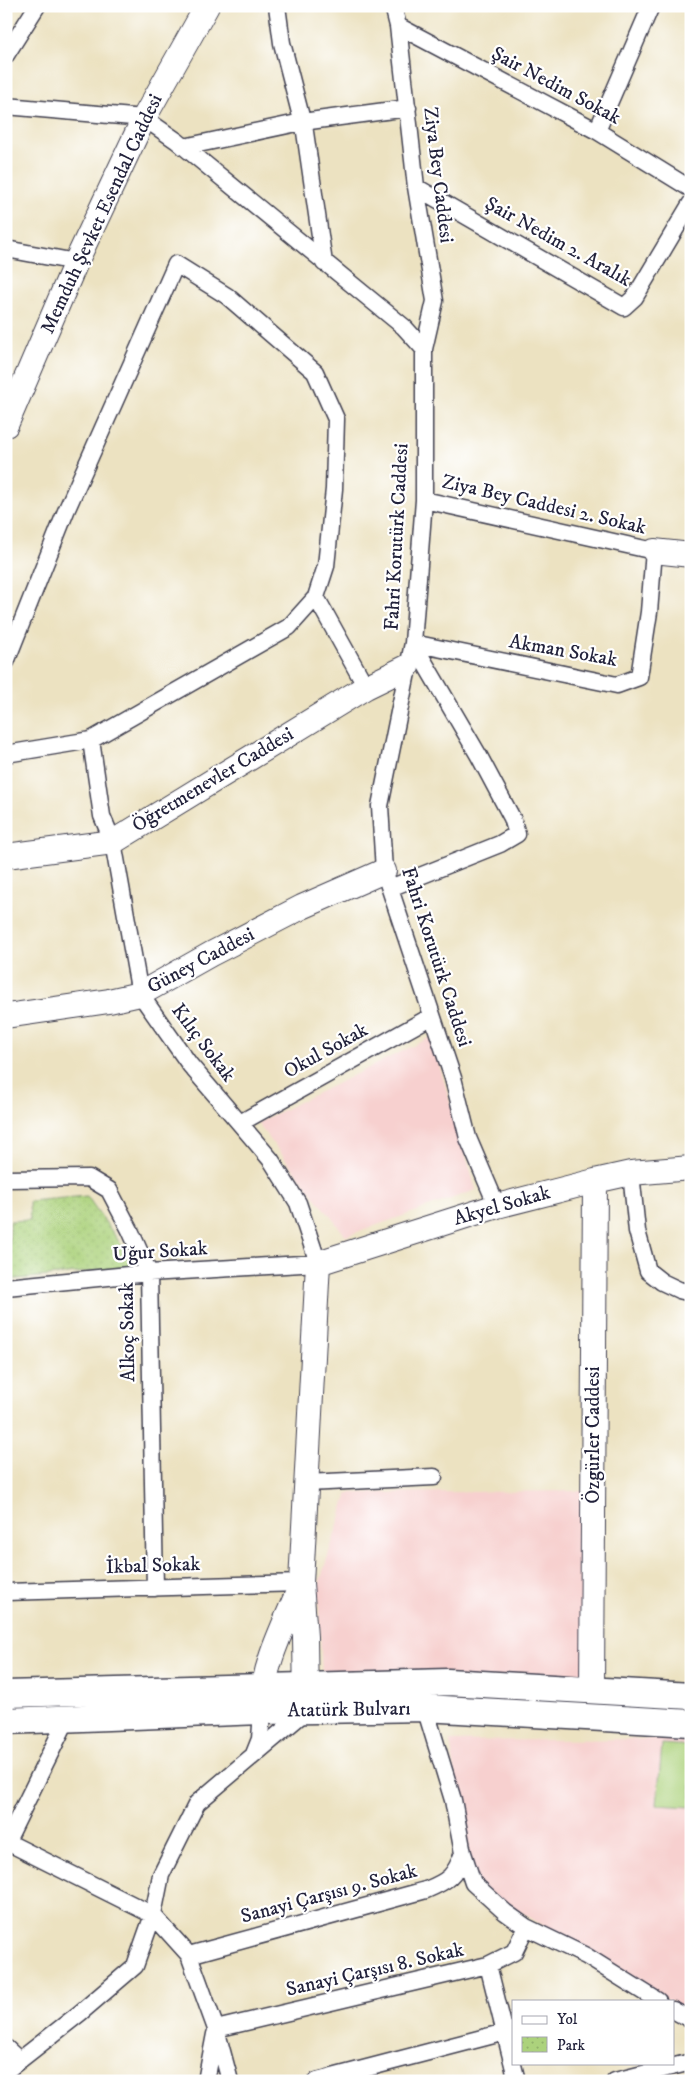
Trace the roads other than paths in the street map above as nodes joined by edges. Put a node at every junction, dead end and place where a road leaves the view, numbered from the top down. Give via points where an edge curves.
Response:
1 (37, 6) edge
2 (207, 6) edge
3 (277, 6) edge
4 (393, 6) edge
5 (651, 6) edge
6 (398, 26) junction
7 (6, 55) edge
8 (6, 106) edge
9 (408, 108) junction
10 (144, 118) junction
11 (302, 122) junction
12 (596, 131) junction
13 (184, 147) junction
14 (416, 187) junction
15 (691, 189) edge
16 (691, 203) edge
17 (6, 249) edge
18 (76, 262) junction
19 (324, 263) junction
20 (424, 349) junction
21 (6, 425) edge
22 (424, 500) junction
23 (654, 551) junction
24 (691, 555) edge
25 (316, 597) junction
26 (413, 644) junction
27 (6, 662) edge
28 (407, 668) junction
29 (366, 687) junction
30 (91, 740) junction
31 (6, 754) edge
32 (113, 842) junction
33 (6, 856) edge
34 (387, 880) junction
35 (140, 994) junction
36 (6, 1016) edge
37 (432, 1016) junction
38 (240, 1124) junction
39 (691, 1168) edge
40 (631, 1174) junction
41 (6, 1178) edge
42 (595, 1181) junction
43 (497, 1206) junction
44 (318, 1263) junction
45 (148, 1273) junction
46 (6, 1287) edge
47 (691, 1293) edge
48 (434, 1476) dead end
49 (306, 1483) junction
50 (302, 1584) junction
51 (155, 1588) junction
52 (6, 1592) edge
53 (306, 1685) junction
54 (262, 1686) junction
55 (592, 1690) junction
56 (6, 1694) edge
57 (691, 1696) edge
58 (425, 1708) junction
59 (262, 1711) junction
60 (306, 1711) junction
61 (67, 1719) junction
62 (6, 1721) edge
63 (691, 1723) edge
64 (254, 1754) junction
65 (7, 1842) edge
66 (463, 1853) junction
67 (153, 1915) junction
68 (526, 1927) junction
69 (189, 1955) junction
70 (488, 1965) junction
71 (652, 2000) edge
72 (674, 2011) edge
73 (691, 2020) edge
74 (216, 2029) junction
75 (509, 2031) edge
76 (6, 2048) edge
77 (512, 2050) edge
78 (19, 2060) junction
79 (691, 2062) edge
80 (514, 2064) edge
81 (6, 2071) edge
82 (206, 2081) edge
83 (230, 2081) edge
84 (317, 2081) edge
85 (517, 2081) edge
86 (616, 2081) edge

1 - 7 street
2 - 10 street, Memduh Şevket Esendal Caddesi
3 - 11 street via 282,43
4 - 6 street, Ziya Bey Caddesi
5 - 12 street
6 - 9 street, Ziya Bey Caddesi
6 - 12 street, Şair Nedim Sokak
8 - 10 street
9 - 11 street
9 - 14 street, Ziya Bey Caddesi
10 - 13 street
10 - 18 street, Memduh Şevket Esendal Caddesi
11 - 13 street
11 - 19 street
12 - 15 street, Şair Nedim Sokak
13 - 19 street
14 - 16 street, Şair Nedim 2. Aralık via 624,307 635,297
14 - 20 street, Ziya Bey Caddesi via 435,301
17 - 18 street
18 - 21 street, Memduh Şevket Esendal Caddesi
19 - 20 street via 404,327
20 - 22 street, Fahri Korutürk Caddesi
22 - 23 street, Ziya Bey Caddesi 2. Sokak
22 - 26 street, Fahri Korutürk Caddesi
23 - 24 street
23 - 26 street, Akman Sokak via 639,677 617,685
25 - 27 street via 326,566 334,489 336,419 315,372 227,296 176,264 66,511
25 - 29 street
25 - 30 street via 289,627
26 - 28 street, Fahri Korutürk Caddesi
26 - 34 street via 479,756 512,818 517,834 500,844
28 - 29 street, Öğretmenevler Caddesi
28 - 34 street, Fahri Korutürk Caddesi via 380,806
29 - 32 street, Öğretmenevler Caddesi
30 - 31 street
30 - 32 street, Kılıç Sokak via 102,816
32 - 33 street, Öğretmenevler Caddesi
32 - 35 street, Kılıç Sokak
34 - 35 street, Güney Caddesi via 302,907
34 - 37 street, Fahri Korutürk Caddesi
35 - 36 street, Güney Caddesi
35 - 38 street, Kılıç Sokak via 190,1065
37 - 38 street, Okul Sokak
37 - 43 street, Fahri Korutürk Caddesi via 453,1078 468,1138
38 - 44 street, Kılıç Sokak via 271,1160 298,1204
39 - 40 street, Akyel Sokak
40 - 42 street, Akyel Sokak
40 - 47 street via 637,1231 648,1271 662,1282
41 - 45 street, Alkoç Sokak via 89,1178 109,1190
42 - 43 street, Akyel Sokak
42 - 55 street, Özgürler Caddesi
43 - 44 street, Akyel Sokak
44 - 45 street, Uğur Sokak
44 - 49 street
45 - 46 street, Uğur Sokak
45 - 51 street, Alkoç Sokak
48 - 49 street
49 - 50 street
50 - 51 street, İkbal Sokak
50 - 53 street
50 - 54 street
51 - 52 street, İkbal Sokak
53 - 54 main road, Atatürk Bulvarı
53 - 55 main road, Atatürk Bulvarı via 448,1682
53 - 60 street
54 - 56 main road, Atatürk Bulvarı
54 - 59 street
55 - 57 main road, Atatürk Bulvarı
58 - 60 main road, Atatürk Bulvarı
58 - 63 main road, Atatürk Bulvarı
58 - 66 street via 453,1800
59 - 60 main road, Atatürk Bulvarı
59 - 61 main road, Atatürk Bulvarı
59 - 64 street via 260,1739
60 - 64 street
61 - 62 main road, Atatürk Bulvarı
61 - 65 street
64 - 67 street via 197,1803 162,1875
65 - 67 street
66 - 68 street via 472,1882 504,1912
66 - 69 street, Sanayi Çarşısı 9. Sokak via 457,1870 445,1882 426,1890
67 - 69 street
67 - 78 street via 135,1966
68 - 70 street, Sanayi Çarşısı 8. Sokak via 514,1952
68 - 71 street via 586,1956
69 - 74 street
70 - 74 street, Sanayi Çarşısı 8. Sokak
70 - 75 street
72 - 73 street
74 - 82 street
74 - 83 street
75 - 77 street
75 - 84 street
76 - 78 street
78 - 81 street
79 - 86 street
80 - 85 street

